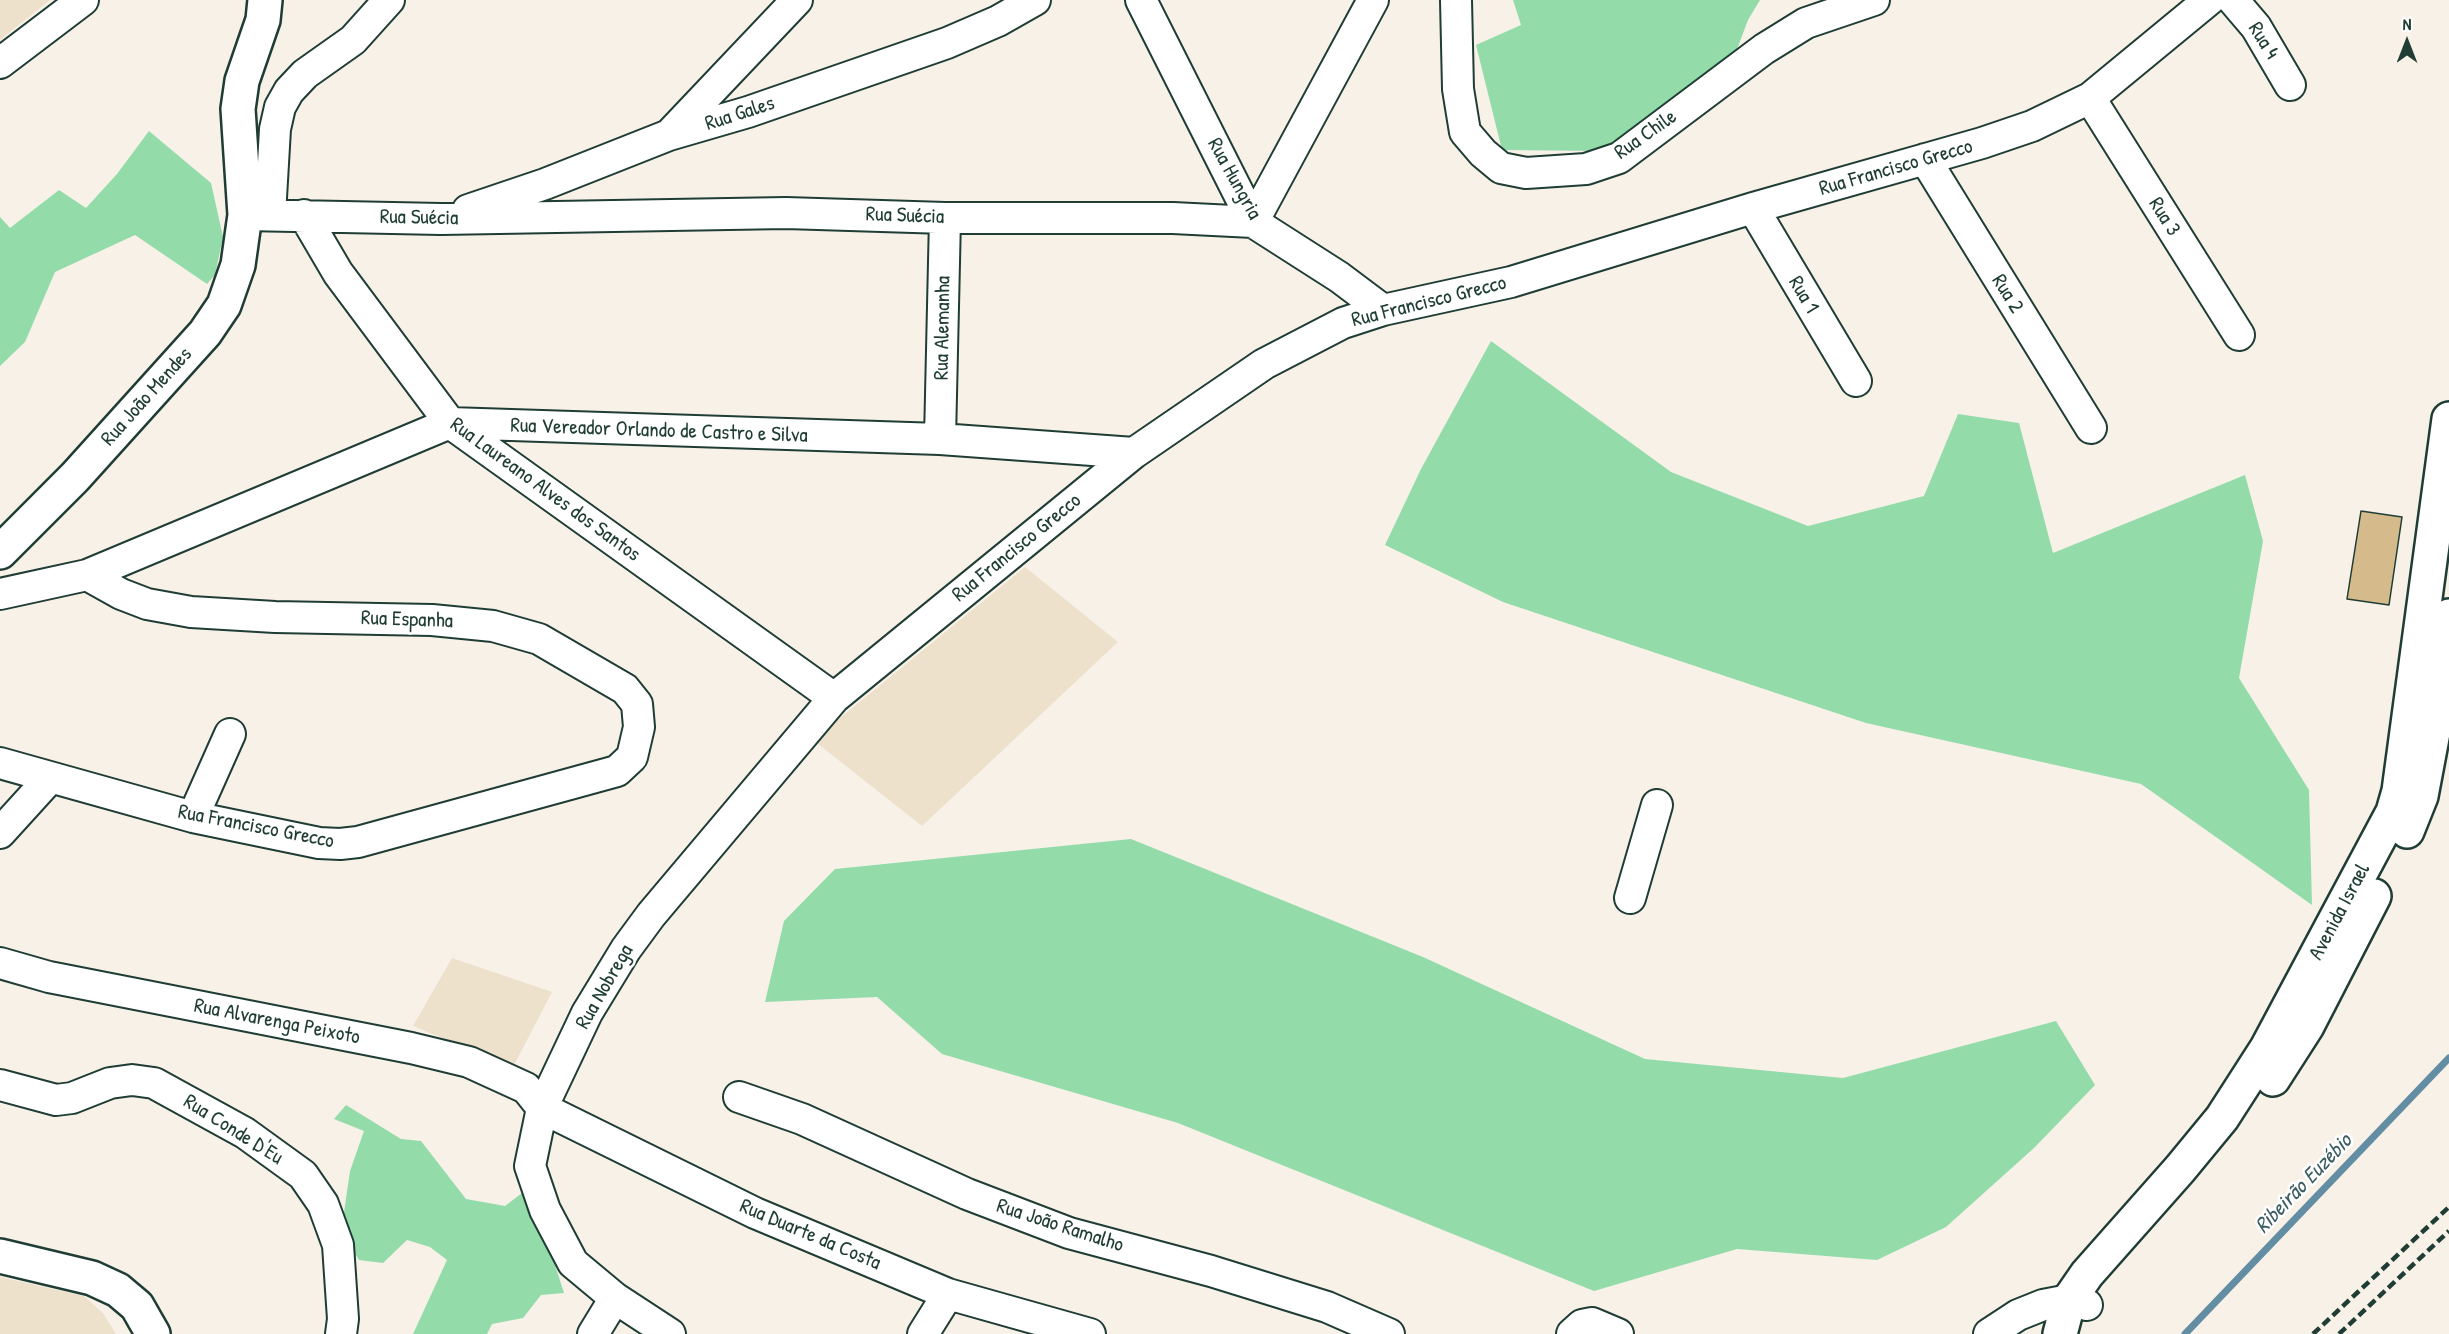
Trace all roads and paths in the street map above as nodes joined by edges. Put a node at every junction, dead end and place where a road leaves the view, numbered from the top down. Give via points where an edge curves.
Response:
1 (83, 0) edge
2 (265, 0) edge
3 (389, 0) edge
4 (797, 0) edge
5 (1035, 0) edge
6 (1141, 0) edge
7 (1373, 0) edge
8 (1456, 0) edge
9 (1874, 0) edge
10 (2209, 0) edge
11 (2233, 0) edge
12 (0, 63) edge
13 (2290, 85) dead end
14 (2090, 98) junction
15 (669, 135) junction
16 (1925, 159) junction
17 (1753, 208) junction
18 (257, 214) junction
19 (304, 215) junction
20 (945, 218) junction
21 (441, 219) junction
22 (1253, 222) junction
23 (1383, 310) junction
24 (2240, 335) dead end
25 (1856, 381) dead end
26 (2449, 419) edge
27 (450, 423) junction
28 (2091, 428) dead end
29 (940, 439) junction
30 (1134, 453) junction
31 (0, 552) edge
32 (2439, 557) edge
33 (87, 575) junction
34 (0, 594) edge
35 (2449, 616) edge
36 (2419, 631) junction
37 (2443, 679) junction
38 (834, 698) junction
39 (2449, 721) edge
40 (230, 734) dead end
41 (0, 763) edge
42 (2427, 766) junction
43 (617, 771) joint
44 (50, 778) junction
45 (1657, 805) dead end
46 (193, 817) junction
47 (0, 833) edge
48 (684, 876) joint
49 (1630, 898) dead end
50 (0, 963) edge
51 (0, 1085) edge
52 (739, 1097) dead end
53 (542, 1108) junction
54 (0, 1256) edge
55 (948, 1294) junction
56 (615, 1298) junction
57 (2078, 1302) junction
58 (153, 1334) edge
59 (341, 1334) edge
60 (593, 1334) edge
61 (670, 1334) edge
62 (923, 1334) edge
63 (1090, 1334) edge
64 (1389, 1334) edge
65 (1572, 1334) edge
66 (1618, 1334) edge
67 (1989, 1334) edge
68 (2061, 1334) edge

1 - 12 street
2 - 18 main road, Rua João Mendes via 238,109
3 - 18 street via 353,40 305,74 285,99 274,129
4 - 15 street
5 - 15 street, Rua Gales via 947,43
6 - 22 street, Rua Hungria
7 - 22 street
8 - 9 street, Rua Chile via 1458,89 1466,132 1501,168 1526,173 1586,169 1618,158 1772,43 1806,23
10 - 14 street, Rua Francisco Grecco
11 - 13 street, Rua 4 via 2256,27
14 - 16 street, Rua Francisco Grecco via 2032,126
14 - 24 street, Rua 3
15 - 21 street, Rua Gales via 545,184
16 - 17 street, Rua Francisco Grecco
16 - 28 street, Rua 2
17 - 23 street, Rua Francisco Grecco via 1502,284
17 - 25 street, Rua 1
18 - 19 street
18 - 31 main road, Rua João Mendes via 224,305 205,333 75,477
19 - 21 street, Rua Suécia
19 - 27 street, Rua Laureano Alves dos Santos via 338,273
20 - 21 street, Rua Suécia via 786,213
20 - 22 street, Rua Suécia
20 - 29 street, Rua Alemanha
22 - 23 street, Rua Hungria
23 - 30 street, Rua Francisco Grecco via 1343,323 1264,364
26 - 32 main road, Avenida Israel
27 - 29 street, Rua Vereador Orlando de Castro e Silva
27 - 33 street, Rua Vereador Orlando de Castro e Silva
27 - 38 street, Rua Laureano Alves dos Santos
29 - 30 street, Rua Vereador Orlando de Castro e Silva
30 - 38 street, Rua Francisco Grecco
32 - 36 main road, Avenida Israel
33 - 34 street, Rua Vereador Orlando de Castro e Silva
33 - 43 street, Rua Espanha via 121,594 191,612 432,620 493,626 538,639 625,689 637,705 639,727 632,757
35 - 37 main road, Avenida Israel
36 - 37 main road
36 - 57 main road, Avenida Israel via 2393,812 2267,1048 2222,1118 2087,1274
37 - 42 main road, Avenida Israel
38 - 48 street, Rua Francisco Grecco
39 - 42 main road
40 - 46 street
41 - 44 street, Rua Francisco Grecco
42 - 57 main road, Avenida Israel via 2411,823 2307,1026 2208,1170
43 - 46 street, Rua Francisco Grecco via 358,842 319,843
44 - 46 street, Rua Francisco Grecco
44 - 47 street
45 - 49 street
48 - 53 street, Rua Nobrega via 651,915 587,1013
50 - 53 street, Rua Alvarenga Peixoto via 49,977 469,1062 526,1088
51 - 59 street, Rua Conde D'Eu via 56,1100 110,1083 154,1083 245,1133 303,1174 323,1204 338,1245
52 - 64 street, Rua João Ramalho via 802,1119 967,1194 1069,1233 1327,1307
53 - 55 street, Rua Duarte da Costa via 755,1213
53 - 56 street, Rua Nobrega via 530,1166 545,1210 573,1263
54 - 58 main road via 92,1278 118,1290 137,1306
55 - 62 street
55 - 63 street, Rua Duarte da Costa
56 - 60 street
56 - 61 street, Rua Nobrega
57 - 67 street via 2043,1305 2018,1315
57 - 68 main road, Avenida Israel
65 - 66 street via 1582,1325 1592,1323

